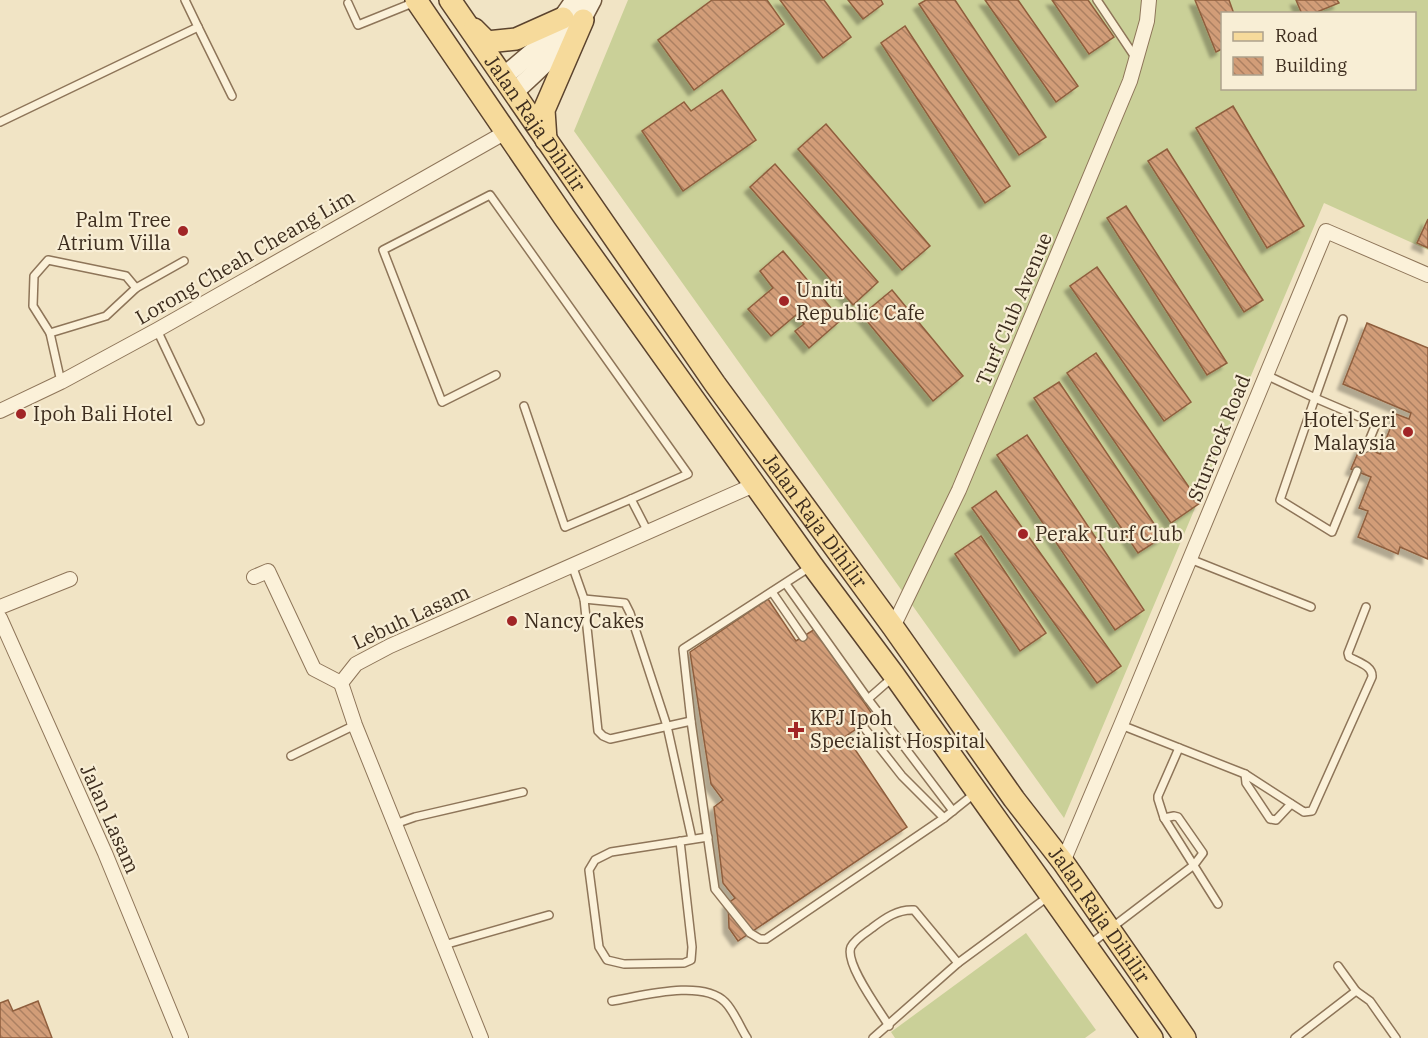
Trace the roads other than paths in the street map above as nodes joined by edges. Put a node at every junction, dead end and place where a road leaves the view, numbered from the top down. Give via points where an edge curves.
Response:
1 (185, 0) edge
2 (450, 0) edge
3 (1097, 0) edge
4 (1149, 0) edge
5 (348, 3) dead end
6 (420, 6) edge
7 (580, 8) edge
8 (463, 19) junction
9 (198, 27) junction
10 (1137, 59) junction
11 (505, 87) junction
12 (232, 96) dead end
13 (0, 122) edge
14 (506, 132) junction
15 (546, 140) junction
16 (564, 217) junction
17 (184, 261) dead end
18 (1428, 275) edge
19 (136, 288) junction
20 (1344, 319) dead end
21 (157, 330) junction
22 (50, 333) junction
23 (496, 375) dead end
24 (1266, 375) junction
25 (61, 382) junction
26 (1315, 398) junction
27 (524, 406) dead end
28 (0, 411) edge
29 (200, 421) dead end
30 (1366, 448) dead end
31 (1357, 471) dead end
32 (754, 485) junction
33 (631, 499) junction
34 (648, 532) junction
35 (1190, 559) junction
36 (572, 566) junction
37 (812, 566) junction
38 (254, 577) dead end
39 (70, 579) dead end
40 (786, 584) junction
41 (772, 592) junction
42 (584, 599) junction
43 (0, 607) edge
44 (1311, 607) dead end
45 (1366, 607) dead end
46 (0, 618) edge
47 (893, 627) junction
48 (803, 637) dead end
49 (925, 672) junction
50 (894, 675) junction
51 (341, 683) junction
52 (868, 699) junction
53 (691, 721) junction
54 (355, 725) junction
55 (862, 725) dead end
56 (1122, 725) junction
57 (667, 726) junction
58 (1179, 748) junction
59 (291, 756) dead end
60 (1245, 774) junction
61 (522, 792) dead end
62 (976, 792) junction
63 (1291, 804) junction
64 (953, 811) junction
65 (944, 818) junction
66 (1164, 818) junction
67 (395, 824) junction
68 (708, 837) junction
69 (692, 839) junction
70 (680, 841) junction
71 (1062, 862) junction
72 (1194, 865) junction
73 (1051, 895) junction
74 (1218, 904) dead end
75 (549, 915) dead end
76 (1110, 930) junction
77 (444, 945) junction
78 (1088, 947) junction
79 (958, 963) junction
80 (1338, 966) dead end
81 (1356, 991) junction
82 (612, 1001) dead end
83 (889, 1026) junction
84 (181, 1038) edge
85 (481, 1038) edge
86 (747, 1038) edge
87 (873, 1038) edge
88 (1152, 1038) edge
89 (1185, 1038) edge
90 (1295, 1038) edge
91 (1396, 1038) edge

1 - 9 lane
2 - 8 main road, Jalan Raja Dihilir
3 - 10 lane
4 - 10 street, Turf Club Avenue
5 - 6 lane via 358,25
6 - 11 main road via 444,25 482,80
6 - 14 main road, Jalan Raja Dihilir
7 - 8 main road via 516,39 487,42
7 - 11 street
7 - 15 main road via 544,110
8 - 11 main road, Jalan Raja Dihilir
9 - 12 lane
9 - 13 lane
10 - 47 street, Turf Club Avenue via 959,490
11 - 15 main road, Jalan Raja Dihilir
11 - 16 main road via 500,98 546,163 555,180
14 - 16 main road, Jalan Raja Dihilir
14 - 21 street, Lorong Cheah Cheang Lim
15 - 47 main road, Jalan Raja Dihilir via 715,384
16 - 32 main road, Jalan Raja Dihilir
17 - 19 lane
18 - 24 street, Sturrock Road via 1326,231
19 - 22 lane via 106,316
19 - 22 lane via 126,276 48,260 34,276 33,306
20 - 26 lane
21 - 25 street, Lorong Cheah Cheang Lim
21 - 29 lane
22 - 25 lane
23 - 33 lane via 442,402 383,250 490,195 688,474
24 - 26 lane
24 - 35 street, Sturrock Road
25 - 28 street, Lorong Cheah Cheang Lim
26 - 30 lane via 1376,424
26 - 31 lane via 1280,500 1332,532
27 - 33 lane via 565,527
32 - 34 street, Lebuh Lasam
32 - 37 main road, Jalan Raja Dihilir
33 - 34 lane
34 - 36 street, Lebuh Lasam
35 - 44 lane
35 - 56 street, Sturrock Road
36 - 42 lane
36 - 51 street, Lebuh Lasam via 390,646 356,664
37 - 40 lane
37 - 50 main road, Jalan Raja Dihilir
38 - 51 street via 268,571 314,669
39 - 43 street
40 - 41 lane
40 - 52 lane
41 - 48 lane
41 - 53 lane via 683,649
42 - 57 lane via 625,603
42 - 57 lane via 598,731 610,739
45 - 63 lane via 1348,653 1370,668 1372,677 1312,811 1304,812
46 - 84 street, Jalan Lasam via 105,853
47 - 49 main road, Jalan Raja Dihilir
49 - 62 main road via 975,766
49 - 71 main road, Jalan Raja Dihilir
50 - 52 lane
50 - 62 main road, Jalan Raja Dihilir
51 - 54 street
52 - 64 lane
53 - 57 lane
53 - 68 lane
54 - 59 lane
54 - 67 street
55 - 65 lane via 902,776
56 - 58 lane
56 - 71 street, Sturrock Road
57 - 69 lane
58 - 60 lane
58 - 66 lane via 1158,796
60 - 63 lane
60 - 63 lane via 1246,783 1270,819 1276,820
61 - 67 lane
62 - 64 lane
62 - 73 main road, Jalan Raja Dihilir
64 - 65 lane
65 - 68 lane via 766,939 750,933 716,889
66 - 72 lane
66 - 72 lane via 1178,817 1203,853
67 - 77 street
68 - 69 lane
69 - 70 lane
70 - 70 lane via 691,960 624,964 607,960 599,947 589,870 596,860 611,852
71 - 76 main road, Jalan Raja Dihilir
72 - 74 lane
72 - 76 lane
73 - 78 main road, Jalan Raja Dihilir
73 - 79 lane
75 - 77 lane
76 - 78 lane
76 - 89 main road, Jalan Raja Dihilir
77 - 85 street
78 - 88 main road, Jalan Raja Dihilir
79 - 83 lane
79 - 83 lane via 915,910 904,909 883,919 860,937 851,948 850,962
80 - 81 lane
81 - 90 lane
81 - 91 lane via 1370,1001
82 - 86 lane via 672,990 711,993 726,1002
83 - 87 lane

